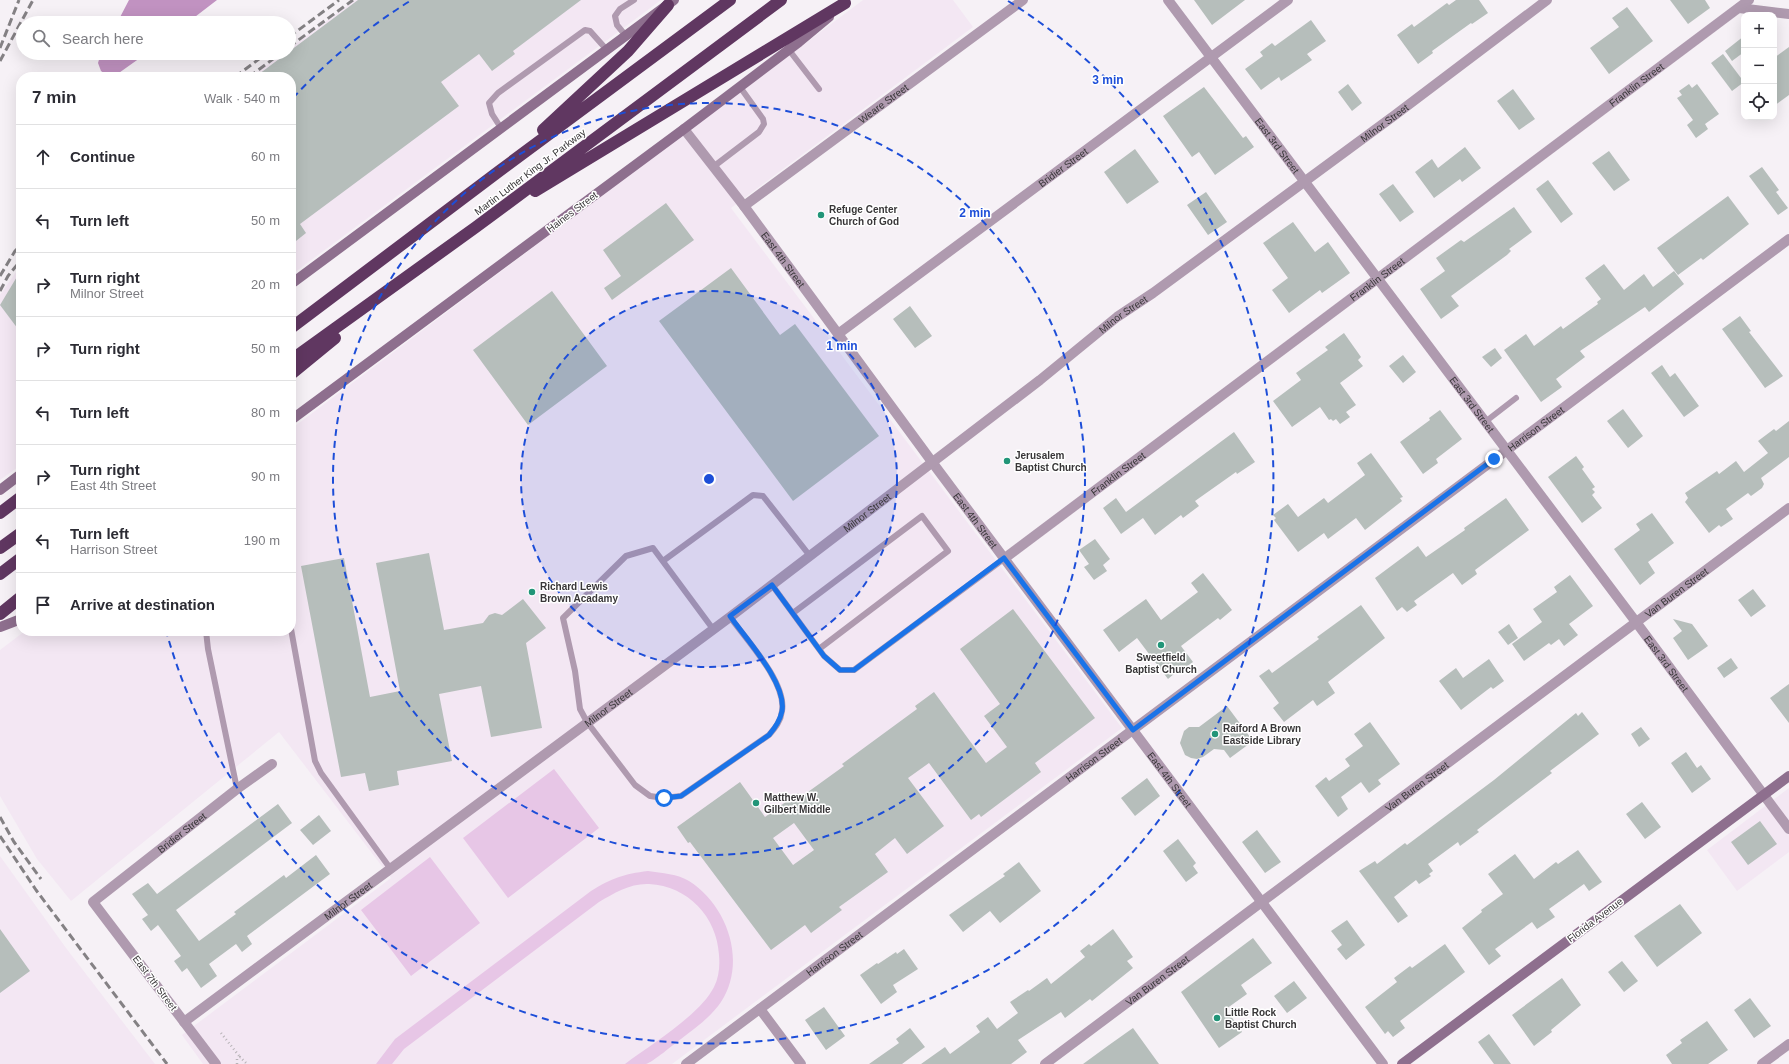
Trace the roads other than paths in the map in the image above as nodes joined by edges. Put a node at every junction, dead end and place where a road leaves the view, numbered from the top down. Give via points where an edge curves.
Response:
1 (634, 0) edge
2 (730, 0) edge
3 (781, 0) edge
4 (1023, 0) edge
5 (1168, 0) edge
6 (1288, 0) edge
7 (1547, 0) edge
8 (1749, 0) edge
9 (671, 2) edge
10 (847, 2) edge
11 (1739, 8) junction
12 (1789, 14) edge
13 (626, 36) junction
14 (607, 50) junction
15 (789, 50) junction
16 (1211, 58) junction
17 (740, 87) junction
18 (819, 89) dead end
19 (501, 128) junction
20 (684, 129) junction
21 (713, 167) junction
22 (498, 172) junction
23 (1304, 181) junction
24 (744, 206) junction
25 (476, 227) junction
26 (1789, 239) edge
27 (409, 276) junction
28 (1377, 278) junction
29 (296, 280) edge
30 (296, 324) edge
31 (838, 334) junction
32 (296, 356) edge
33 (296, 370) edge
34 (1516, 398) dead end
35 (296, 416) edge
36 (1485, 422) junction
37 (1506, 450) junction
38 (933, 462) junction
39 (16, 478) edge
40 (0, 490) edge
41 (16, 501) edge
42 (1789, 508) edge
43 (0, 513) edge
44 (16, 537) edge
45 (0, 548) edge
46 (810, 556) junction
47 (1004, 558) junction
48 (663, 561) junction
49 (16, 562) edge
50 (0, 574) edge
51 (772, 585) junction
52 (16, 601) edge
53 (793, 613) junction
54 (0, 614) edge
55 (730, 616) junction
56 (16, 621) edge
57 (1636, 622) junction
58 (0, 627) edge
59 (713, 629) junction
60 (207, 636) edge
61 (292, 636) edge
62 (819, 649) junction
63 (587, 722) junction
64 (1133, 730) junction
65 (272, 764) dead end
66 (1789, 776) edge
67 (237, 789) junction
68 (1763, 795) junction
69 (1789, 829) edge
70 (390, 868) junction
71 (93, 902) joint
72 (1262, 902) junction
73 (760, 1009) junction
74 (184, 1022) junction
75 (1789, 1044) edge
76 (216, 1064) edge
77 (686, 1064) edge
78 (801, 1064) edge
79 (1045, 1064) edge
80 (1383, 1064) edge
81 (1402, 1064) edge
82 (1762, 1064) edge

1 - 13 lane via 620,9 615,16 617,25
2 - 22 highway, Martin Luther King Jr. Parkway
3 - 25 highway, Martin Luther King Jr. Parkway
4 - 24 street, Weare Street
5 - 16 street, East 3rd Street
6 - 16 street, Bridier Street
7 - 23 street, Milnor Street
8 - 11 street, Franklin Street
9 - 13 street
9 - 22 highway via 628,51
10 - 15 street, Haines Street
10 - 25 highway
11 - 12 street
11 - 28 street, Franklin Street
13 - 14 street
14 - 19 street
14 - 19 lane via 590,31 586,30 498,93 489,103 492,114
15 - 17 street, Haines Street
15 - 18 lane
16 - 23 street, East 3rd Street
16 - 31 street, Bridier Street
17 - 20 street, Haines Street
17 - 21 lane via 764,124 759,132
19 - 29 street
20 - 21 street, East 4th Street
20 - 35 street, Haines Street
21 - 24 street, East 4th Street
22 - 30 highway, Martin Luther King Jr. Parkway
23 - 28 street, East 3rd Street
23 - 38 street, Milnor Street via 1117,317
24 - 31 street, East 4th Street
25 - 27 highway, Martin Luther King Jr. Parkway
26 - 37 street, Harrison Street
27 - 32 highway, Martin Luther King Jr. Parkway
27 - 33 highway
28 - 36 street, East 3rd Street
28 - 47 street, Franklin Street
31 - 38 street, East 4th Street
34 - 36 lane
36 - 37 street, East 3rd Street
37 - 57 street, East 3rd Street
37 - 64 street, Harrison Street
38 - 46 street, Milnor Street
38 - 47 street, East 4th Street
39 - 40 street
41 - 43 highway
42 - 57 street, Van Buren Street
44 - 45 highway
46 - 48 lane via 763,496 753,495
46 - 51 street, Milnor Street
47 - 62 lane via 854,670 840,670
47 - 64 street, East 4th Street
48 - 59 lane
48 - 63 lane via 653,548 626,556 563,618 575,671 580,710
49 - 50 highway
51 - 53 lane
51 - 55 street, Milnor Street
52 - 54 highway
53 - 62 lane
53 - 62 lane via 922,516 948,551
55 - 59 street, Milnor Street
55 - 63 lane via 776,679 781,694 782,711 777,726 769,735 681,796 664,798 650,796 636,785
56 - 58 street
57 - 68 street, East 3rd Street
57 - 72 street, Van Buren Street
59 - 63 street, Milnor Street
60 - 67 lane
61 - 70 lane via 315,761
63 - 70 street, Milnor Street
64 - 72 street, East 4th Street
64 - 73 street, Harrison Street
65 - 67 street, Bridier Street
66 - 68 street, Florida Avenue
67 - 71 street, Bridier Street
68 - 69 street, East 3rd Street
68 - 81 street, Florida Avenue
70 - 74 street, Milnor Street
71 - 74 street, East 7th Street
72 - 79 street, Van Buren Street
72 - 80 street, East 4th Street
73 - 77 street, Harrison Street
73 - 78 street
74 - 76 street, East 7th Street
75 - 82 street

